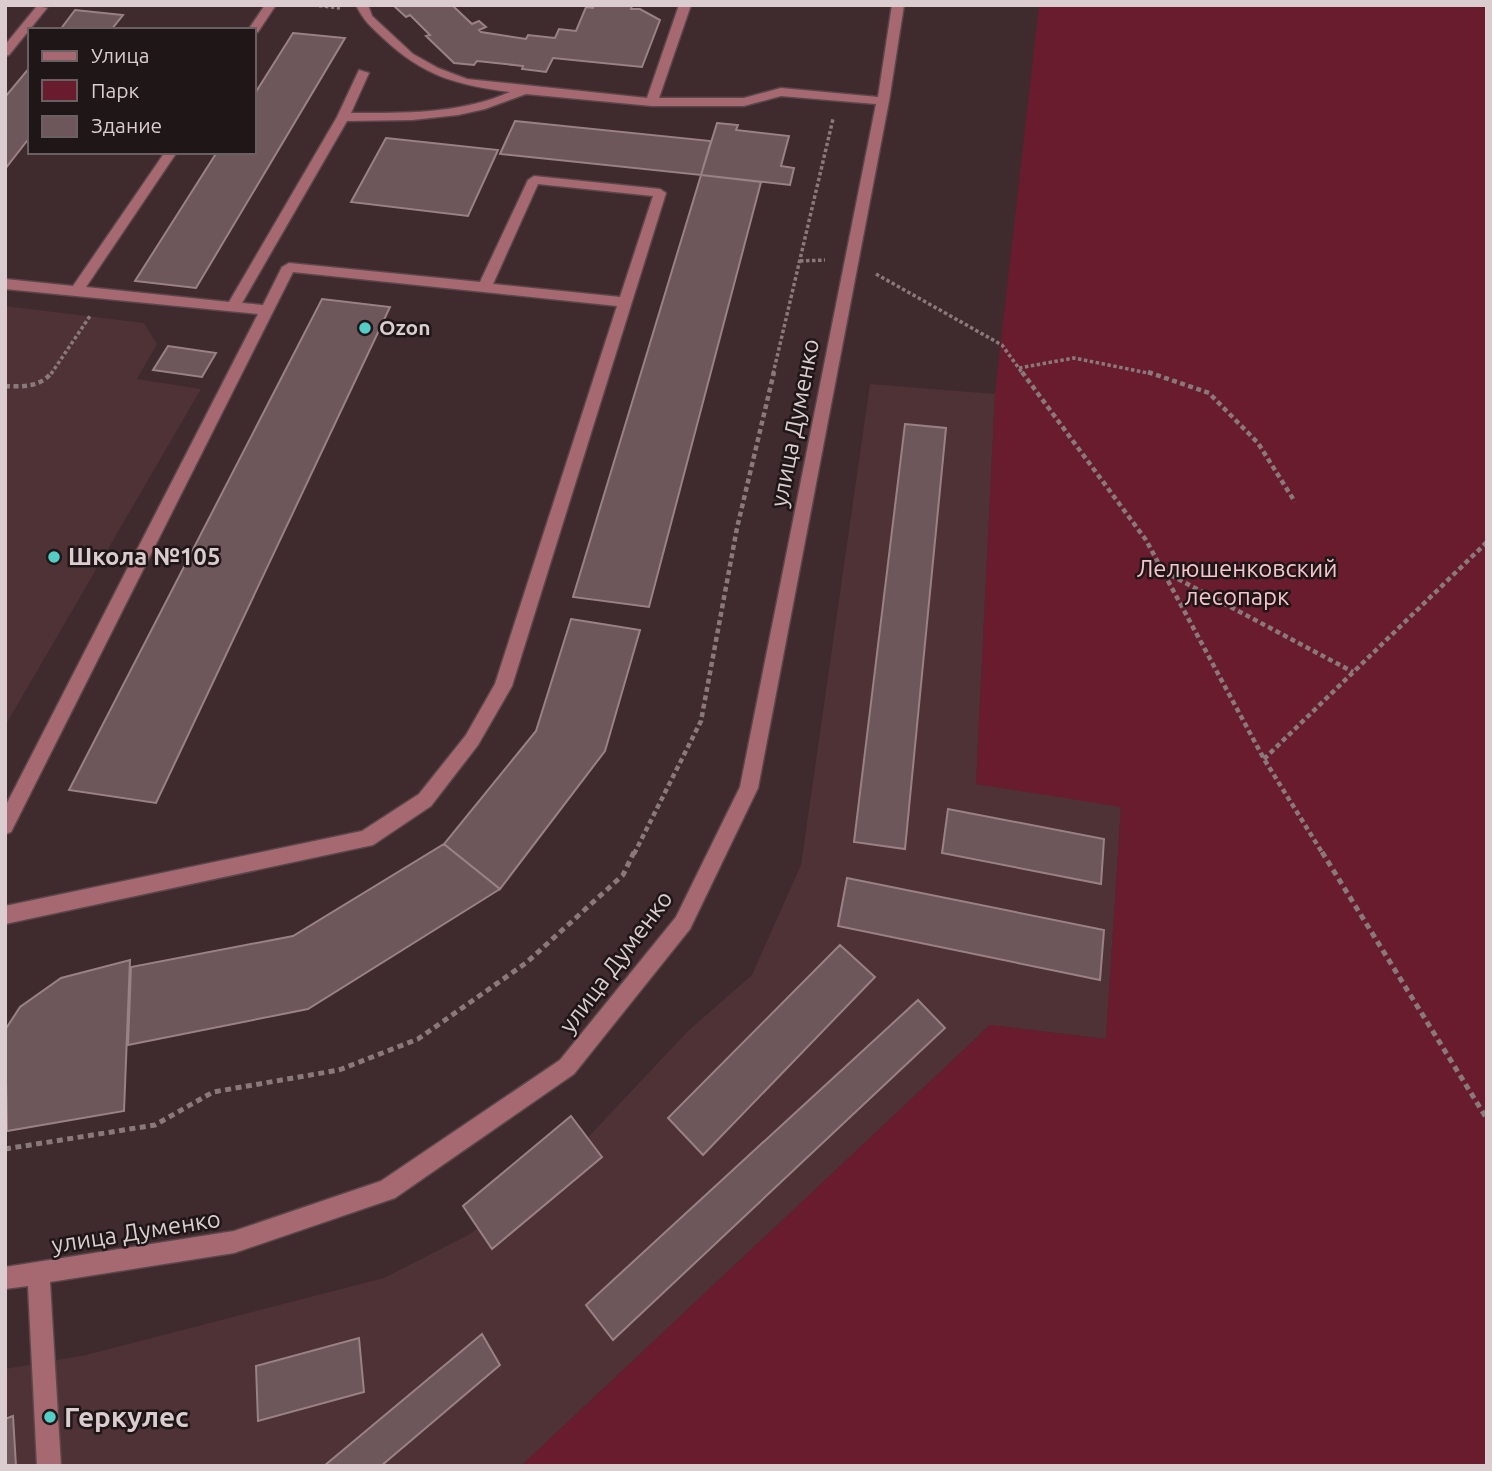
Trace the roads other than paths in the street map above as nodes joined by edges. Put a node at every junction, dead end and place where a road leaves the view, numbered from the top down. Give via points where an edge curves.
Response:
1 (271, 5) edge
2 (362, 5) edge
3 (685, 5) edge
4 (898, 5) edge
5 (41, 8) dead end
6 (255, 28) edge
7 (5, 53) edge
8 (363, 74) dead end
9 (524, 90) junction
10 (883, 100) junction
11 (652, 102) junction
12 (343, 117) junction
13 (170, 154) edge
14 (5, 284) edge
15 (485, 286) junction
16 (76, 292) junction
17 (626, 302) junction
18 (233, 307) junction
19 (267, 310) junction
20 (5, 826) edge
21 (5, 915) edge
22 (38, 1273) junction
23 (5, 1278) edge
24 (49, 1466) edge

1 - 6 street
2 - 9 street via 367,17 409,56 434,71 465,82
3 - 11 street
4 - 10 street, улица Думенко
5 - 7 street
8 - 12 street
9 - 11 street
9 - 12 street via 450,114
10 - 11 street via 781,92 744,102
10 - 22 street, улица Думенко via 749,788 683,923 567,1067 387,1190 233,1241
12 - 18 street
13 - 16 street
14 - 16 street
15 - 17 street
15 - 17 street via 534,180 660,193
15 - 19 street via 289,267
16 - 18 street
17 - 21 street via 503,686 472,740 425,800 366,839
18 - 19 street
19 - 20 street
22 - 23 street, улица Думенко
22 - 24 street

